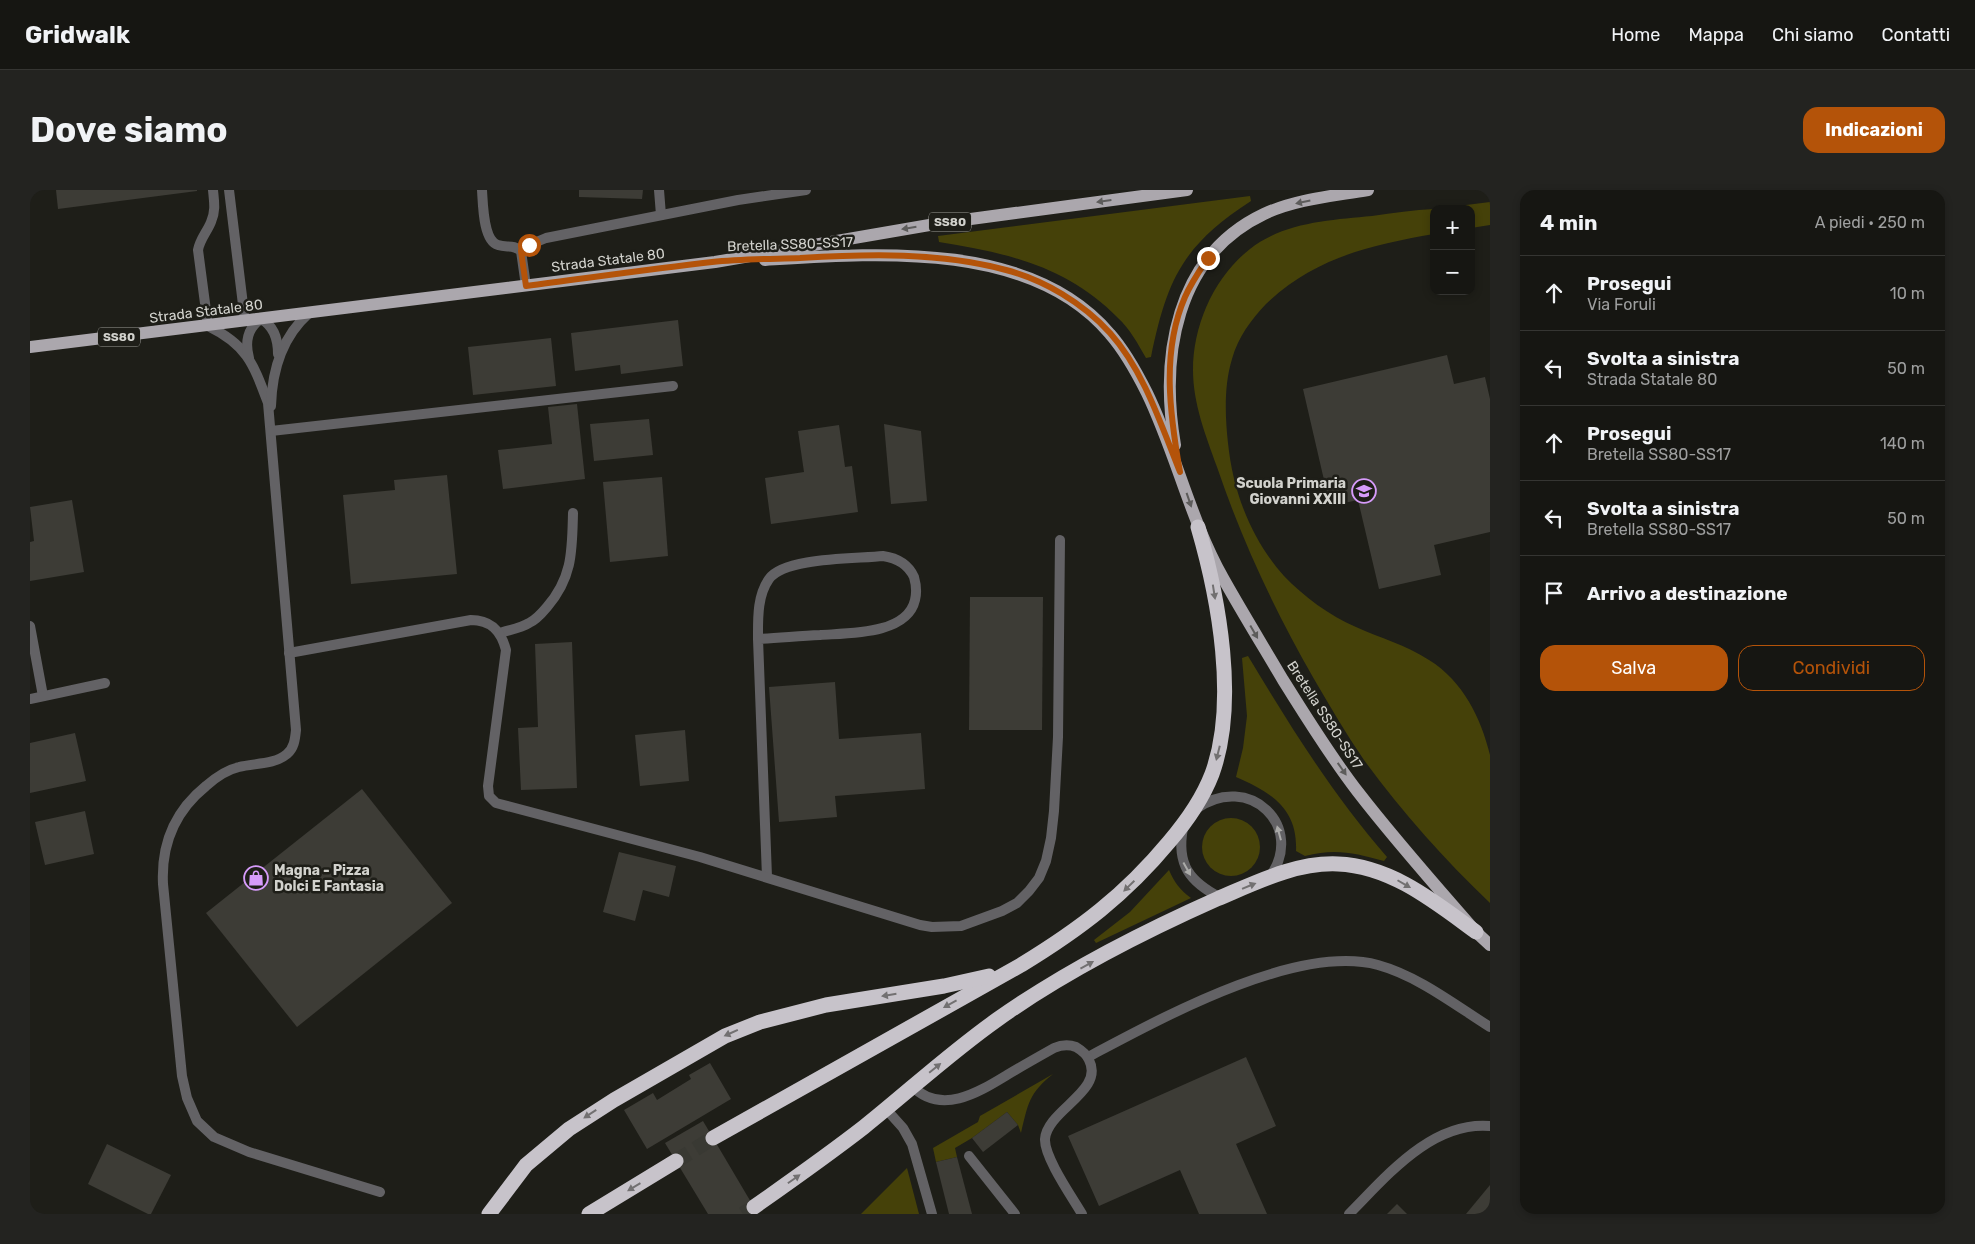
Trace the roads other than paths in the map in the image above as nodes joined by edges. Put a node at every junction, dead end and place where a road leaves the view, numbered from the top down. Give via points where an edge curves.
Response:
1 (213, 190) edge
2 (229, 190) edge
3 (482, 190) edge
4 (659, 190) edge
5 (806, 190) edge
6 (1187, 190) edge
7 (1368, 190) edge
8 (661, 215) junction
9 (521, 251) junction
10 (715, 262) junction
11 (526, 286) junction
12 (308, 313) junction
13 (261, 319) junction
14 (245, 321) junction
15 (208, 326) junction
16 (30, 347) edge
17 (278, 362) junction
18 (251, 364) junction
19 (672, 386) dead end
20 (271, 426) junction
21 (1180, 472) junction
22 (573, 512) dead end
23 (1198, 527) junction
24 (1060, 540) dead end
25 (30, 626) edge
26 (500, 633) junction
27 (758, 639) junction
28 (290, 653) junction
29 (105, 683) dead end
30 (42, 696) junction
31 (30, 699) edge
32 (1194, 810) junction
33 (1183, 825) junction
34 (767, 877) junction
35 (1269, 878) junction
36 (1221, 898) junction
37 (1476, 932) junction
38 (1490, 945) edge
39 (1021, 965) junction
40 (1490, 1027) edge
41 (1088, 1057) junction
42 (912, 1086) junction
43 (886, 1109) junction
44 (1490, 1126) edge
45 (713, 1138) tunnel mouth
46 (969, 1156) dead end
47 (676, 1161) tunnel mouth
48 (380, 1192) dead end
49 (754, 1207) tunnel mouth
50 (490, 1214) edge
51 (589, 1214) edge
52 (932, 1214) edge
53 (1014, 1214) edge
54 (1082, 1214) edge
55 (1348, 1214) edge

1 - 15 street via 214,214 198,250
2 - 14 street
3 - 9 street via 489,238 495,244 514,246
4 - 8 street
5 - 8 street
6 -> 10 main road, Strada Statale 80 / SS80 via 941,223
7 -> 21 main road, Bretella SS80-SS17 via 1289,205 1265,214 1224,241 1208,258 1184,298 1170,374 1170,410
8 - 9 street via 546,238
9 - 11 street
10 - 11 main road, Strada Statale 80 / SS80
10 - 21 main road, Bretella SS80-SS17 via 845,256 937,258 1007,270 1037,281 1067,297 1110,333 1146,392
11 - 12 main road, Strada Statale 80 / SS80
12 - 13 main road, Strada Statale 80 / SS80
12 - 17 street via 289,335
13 - 14 main road, Strada Statale 80 / SS80
13 - 17 street via 275,335
13 - 18 street via 252,326 247,338
14 - 15 main road, Strada Statale 80 / SS80
15 - 16 main road, Strada Statale 80 / SS80
15 - 18 street via 231,338
17 - 20 street via 272,388
18 - 20 street via 268,403
19 - 20 street
20 - 28 street
21 -> 23 main road, Bretella SS80-SS17
22 - 26 street via 572,551 562,587 530,623
23 -> 32 highway via 1216,604 1224,705 1220,748
23 -> 37 main road, Bretella SS80-SS17 via 1223,579 1323,743 1393,836
24 - 34 street via 1054,811 1046,861 1030,892 1017,903 988,917 961,926 932,927
25 - 30 street
26 - 28 street via 486,622 471,620
26 - 34 street via 506,658 488,786 492,799 500,805
27 - 27 street via 760,603 765,586 774,574 786,567 884,556 895,558 907,566 913,576 916,590 912,610 891,625 861,632
27 - 34 street
28 - 48 street via 296,730 291,751 280,758 238,767 217,778 181,812 168,838 162,866 163,884 183,1081 197,1121 214,1137 249,1152
29 - 30 street
30 - 31 street
32 - 33 highway
35 -> 32 street via 1278,866 1281,843 1274,820 1264,808 1236,795 1220,796
33 -> 36 street via 1182,861 1190,876
33 -> 39 highway via 1148,867 1112,902 1066,937
36 -> 35 highway
35 -> 37 highway via 1318,864 1370,869 1417,891
42 -> 36 highway via 997,1020 1045,989 1106,954
37 - 38 main road, Bretella SS80-SS17
39 -> 45 highway
39 -> 50 highway via 982,978 799,1011 725,1036 597,1110 558,1137 526,1165
40 - 41 street via 1400,973 1369,963 1341,960 1295,968 1220,992
41 - 42 street via 1074,1047 1058,1046 961,1099 929,1098
41 - 54 street via 1092,1069 1089,1082 1050,1125 1045,1138 1049,1157
42 - 43 highway
49 -> 43 highway
43 - 52 street via 912,1144
44 - 55 street via 1465,1128 1426,1144
46 - 53 street
47 -> 51 highway

